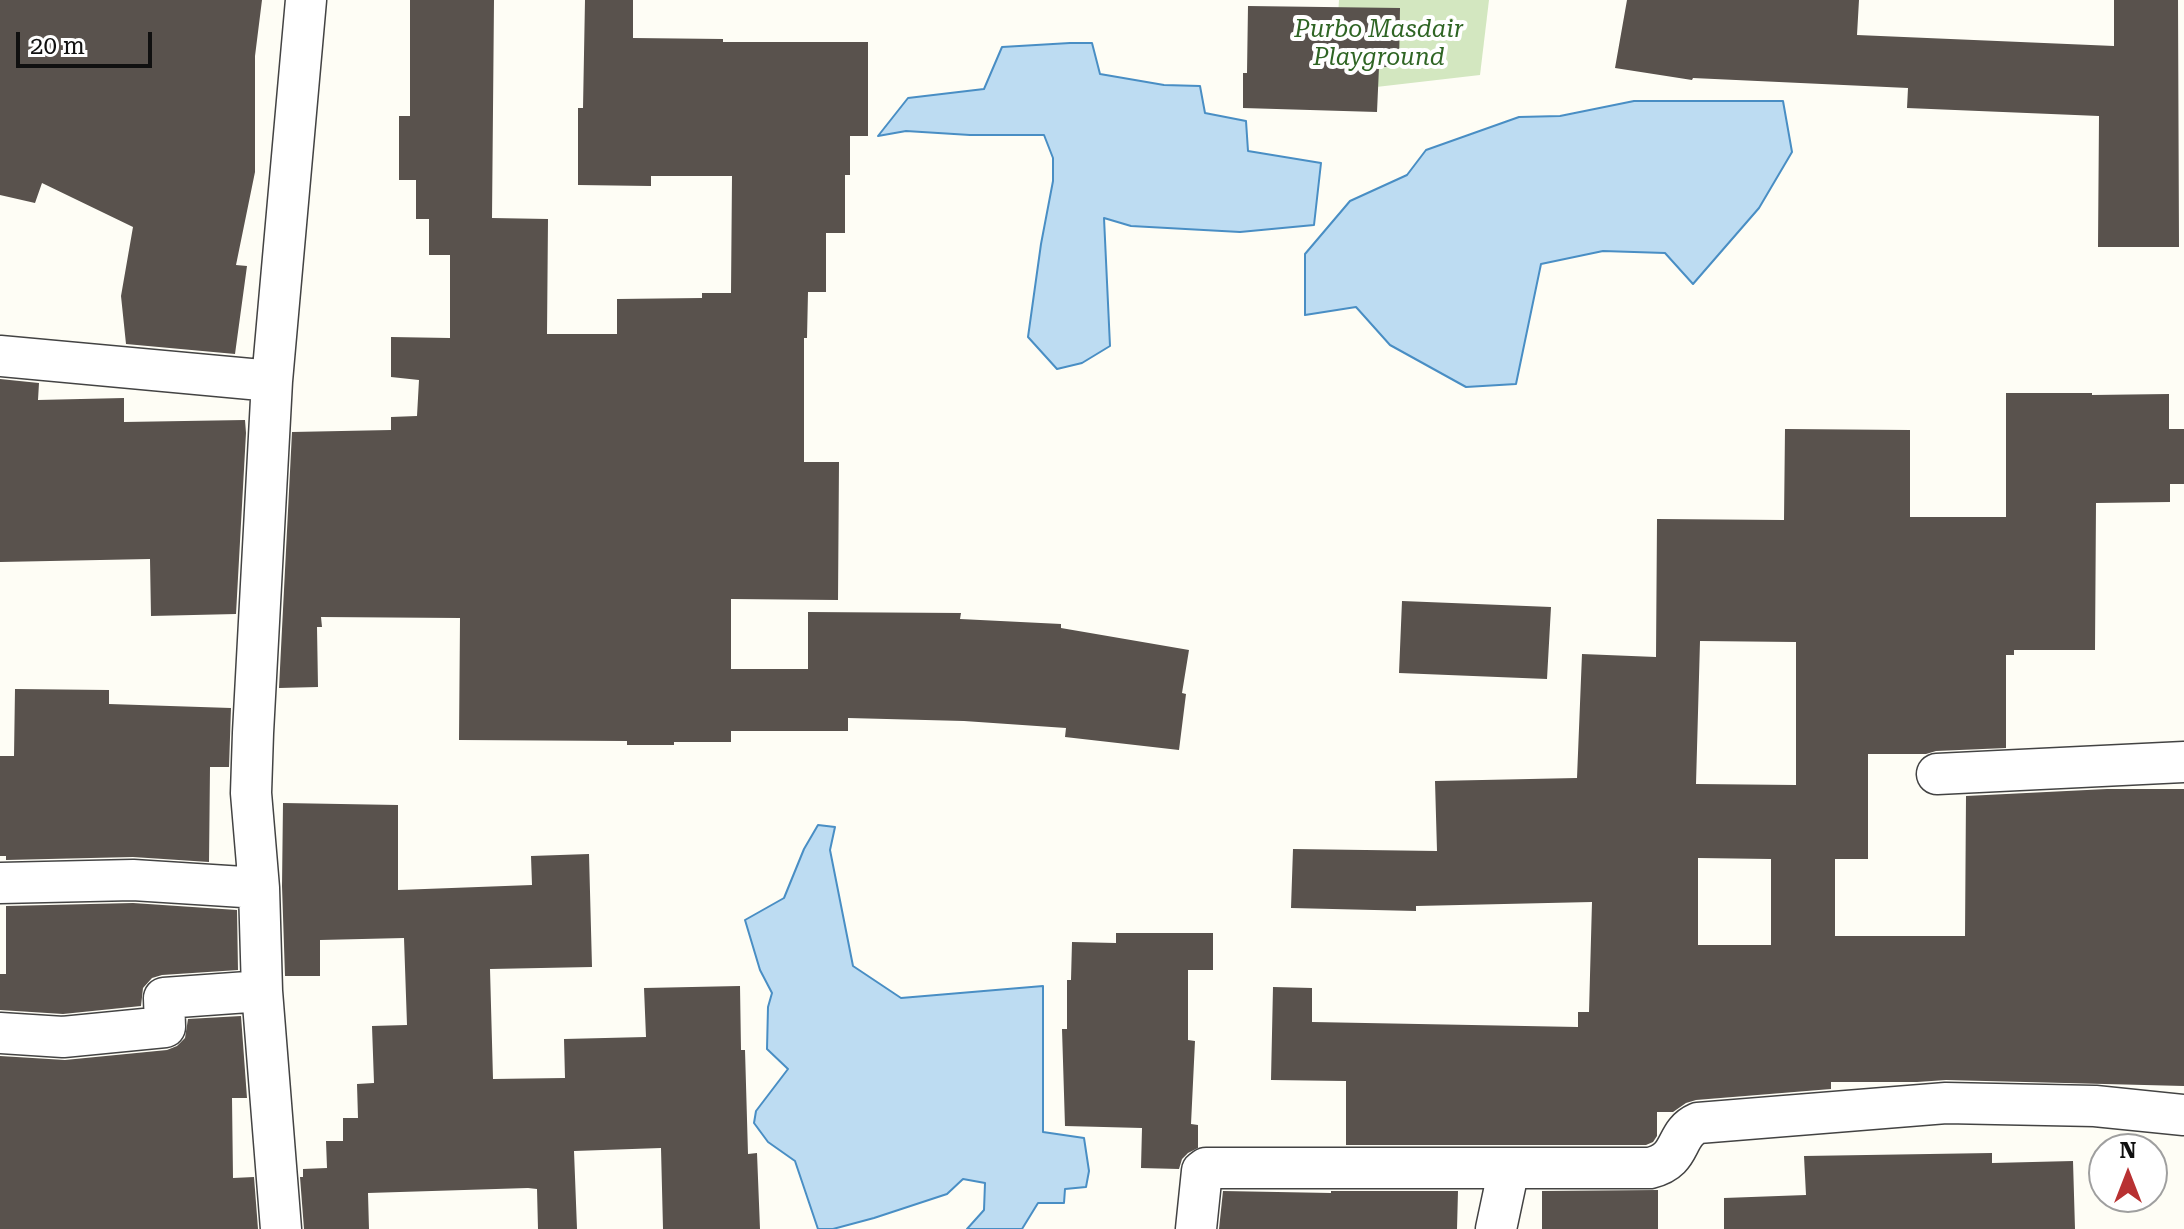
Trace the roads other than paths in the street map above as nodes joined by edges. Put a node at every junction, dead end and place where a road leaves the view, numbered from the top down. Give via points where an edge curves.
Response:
1 (306, 0) edge
2 (0, 356) edge
3 (272, 381) junction
4 (2184, 762) edge
5 (1937, 774) dead end
6 (0, 883) edge
7 (259, 888) junction
8 (262, 991) junction
9 (0, 1033) edge
10 (2184, 1115) edge
11 (1509, 1168) junction
12 (281, 1229) edge
13 (1196, 1229) edge
14 (1496, 1229) edge

1 - 3 street
2 - 3 street
3 - 7 street via 252,778
4 - 5 street
6 - 7 street via 133,880
7 - 8 street
8 - 9 street via 164,998 165,1027 63,1037
8 - 12 street
10 - 11 street via 2095,1106 1946,1103 1698,1123 1689,1127 1670,1159 1650,1168
11 - 13 street via 1206,1168
11 - 14 street

